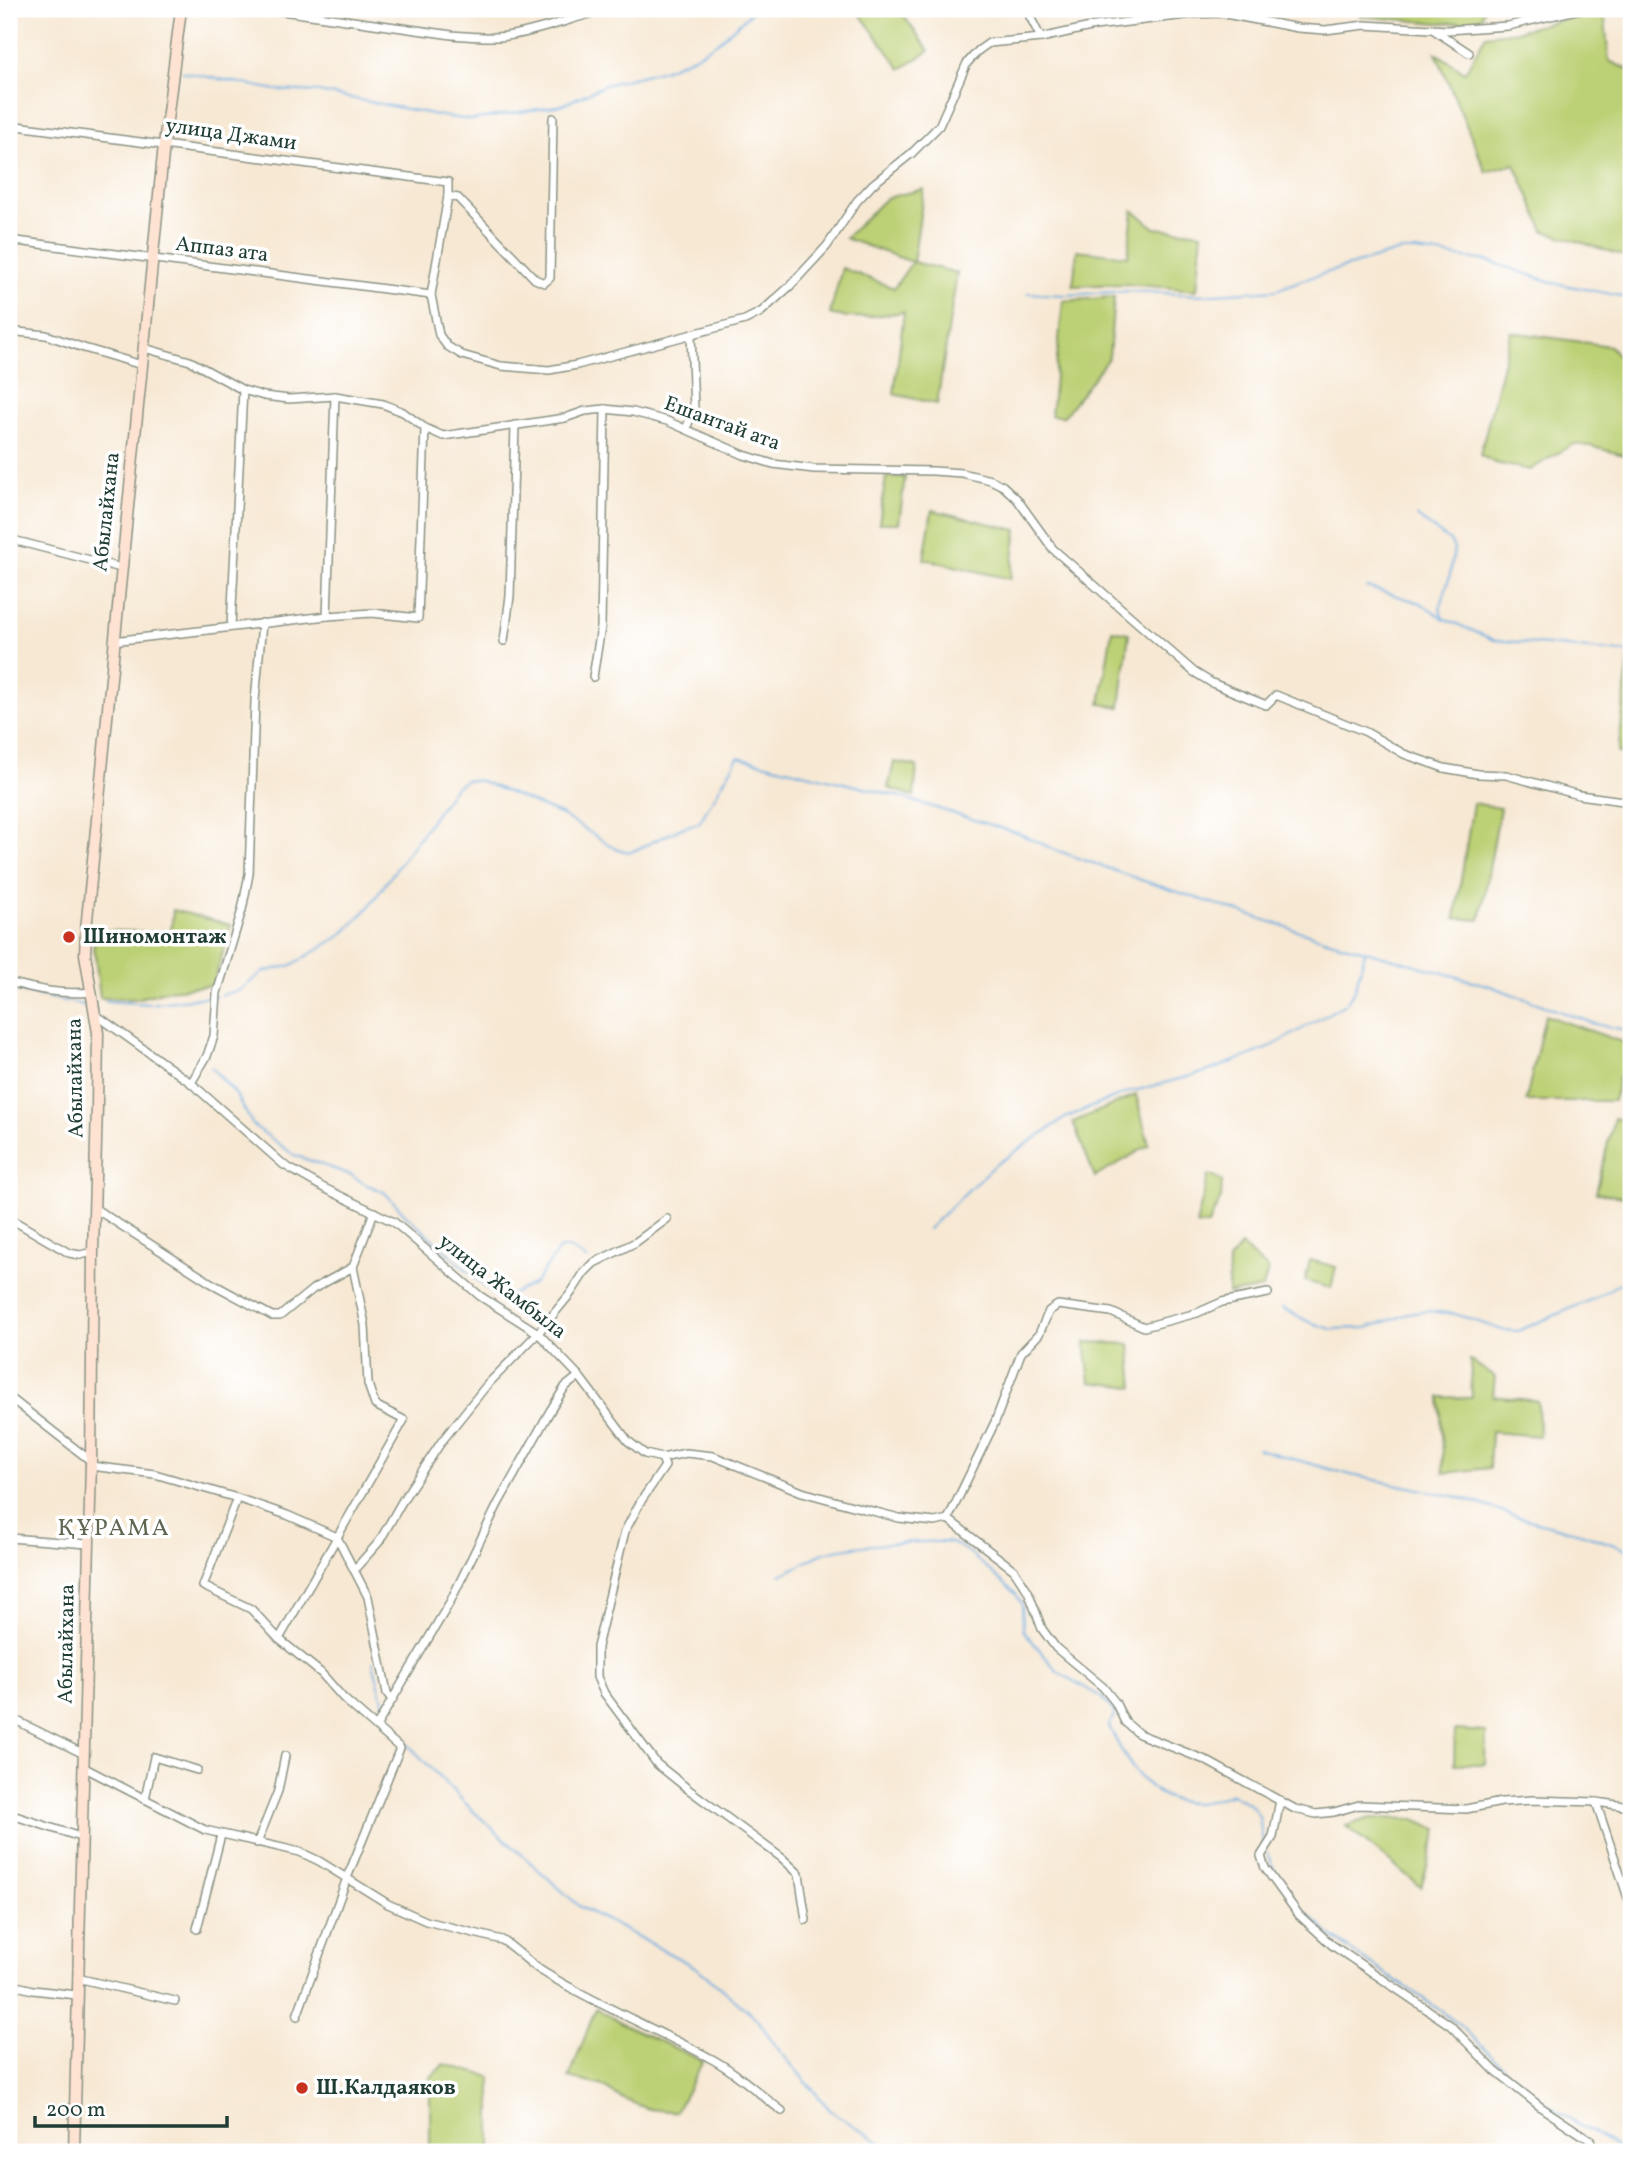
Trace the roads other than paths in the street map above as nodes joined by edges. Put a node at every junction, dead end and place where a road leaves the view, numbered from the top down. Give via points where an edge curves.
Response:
1 (181, 9) edge
2 (268, 9) edge
3 (608, 9) edge
4 (1027, 9) edge
5 (1131, 9) edge
6 (1581, 9) edge
7 (1203, 11) edge
8 (1136, 21) junction
9 (1433, 29) junction
10 (1041, 38) junction
11 (1469, 53) dead end
12 (552, 118) dead end
13 (9, 125) edge
14 (164, 144) junction
15 (448, 196) junction
16 (9, 240) edge
17 (153, 259) junction
18 (431, 295) junction
19 (9, 331) edge
20 (691, 335) junction
21 (144, 348) junction
22 (142, 365) junction
23 (243, 390) junction
24 (335, 396) junction
25 (606, 409) junction
26 (515, 425) junction
27 (425, 428) junction
28 (686, 429) junction
29 (9, 539) edge
30 (121, 568) junction
31 (327, 616) junction
32 (262, 624) junction
33 (231, 627) junction
34 (114, 641) junction
35 (504, 641) dead end
36 (593, 677) dead end
37 (1631, 802) edge
38 (9, 982) edge
39 (92, 992) junction
40 (95, 1014) junction
41 (191, 1083) junction
42 (94, 1208) junction
43 (374, 1212) junction
44 (9, 1218) edge
45 (667, 1219) dead end
46 (93, 1252) junction
47 (353, 1268) junction
48 (1268, 1293) dead end
49 (538, 1333) junction
50 (579, 1376) junction
51 (9, 1397) edge
52 (662, 1458) junction
53 (91, 1464) junction
54 (237, 1498) junction
55 (948, 1519) junction
56 (337, 1537) junction
57 (9, 1538) edge
58 (88, 1544) junction
59 (354, 1570) junction
60 (279, 1639) junction
61 (392, 1700) junction
62 (9, 1717) edge
63 (376, 1727) junction
64 (84, 1754) junction
65 (285, 1756) dead end
66 (83, 1767) junction
67 (197, 1770) dead end
68 (145, 1799) junction
69 (1280, 1800) junction
70 (1596, 1802) junction
71 (1631, 1807) edge
72 (9, 1814) edge
73 (221, 1835) junction
74 (80, 1837) junction
75 (257, 1843) junction
76 (347, 1878) junction
77 (1631, 1907) edge
78 (806, 1920) dead end
79 (197, 1928) dead end
80 (77, 1978) junction
81 (9, 1984) edge
82 (77, 1995) junction
83 (175, 2001) dead end
84 (297, 2016) dead end
85 (782, 2111) dead end
86 (74, 2152) edge
87 (1594, 2152) edge

1 - 14 main road, Абылайхана
2 - 3 street via 481,37 534,30
4 - 10 street
5 - 8 street
6 - 9 street via 1508,26
7 - 8 street
7 - 9 street via 1298,28
8 - 10 street
9 - 11 street
10 - 20 street via 989,43 979,50 967,64 939,126 857,201 827,246 789,287 745,320
12 - 15 street via 550,278 544,282 535,279 458,198
13 - 14 street, улица Джами
14 - 15 street, улица Джами via 448,182
14 - 17 main road, Абылайхана
15 - 18 street
16 - 17 street, Аппаз ата
17 - 18 street, Аппаз ата
17 - 21 main road, Абылайхана
18 - 20 street via 439,335 447,346 461,355 501,366 549,370
19 - 22 street via 46,335
20 - 28 street via 694,408
21 - 22 main road, Абылайхана
21 - 23 street, Ешантай ата via 190,361
22 - 30 main road, Абылайхана
23 - 24 street, Ешантай ата via 289,399
23 - 33 street
24 - 27 street, Ешантай ата via 383,404
24 - 31 street
25 - 26 street, Ешантай ата
25 - 28 street, Ешантай ата via 652,416
25 - 36 street via 601,627
26 - 27 street, Ешантай ата via 443,436
26 - 35 street via 510,596
27 - 31 street via 418,618 372,613
28 - 37 street, Ешантай ата via 773,464 953,472 991,480 1017,499 1053,549 1212,683 1266,705 1276,695 1444,768 1506,775 1578,795
29 - 30 street
30 - 34 main road, Абылайхана
31 - 32 street
32 - 33 street
32 - 41 street via 249,874 217,993 214,1036
33 - 34 street
34 - 39 main road, Абылайхана via 86,930
38 - 39 street via 44,992
39 - 40 main road, Абылайхана
40 - 41 street, улица Жамбыла
40 - 42 main road, Абылайхана
41 - 43 street, улица Жамбыла via 284,1165
42 - 46 main road, Абылайхана
42 - 47 street via 272,1316 280,1316 313,1289
43 - 47 street
43 - 49 street, улица Жамбыла via 394,1222 480,1296
44 - 46 street via 69,1253
45 - 49 street via 594,1264
46 - 53 main road, Абылайхана
47 - 56 street via 365,1325 368,1384 375,1405 404,1420
48 - 55 street via 1144,1327 1111,1312 1058,1305 1049,1311 1039,1335 1021,1353 995,1422
49 - 50 street, улица Жамбыла
49 - 59 street via 486,1386 442,1441 379,1542
50 - 52 street, улица Жамбыла via 628,1441 645,1454
50 - 61 street via 565,1387 550,1411 450,1602
51 - 53 street
52 - 55 street via 686,1453 713,1456 802,1492 849,1505 899,1518
52 - 78 street via 665,1466 641,1501 618,1552 597,1647 597,1677 657,1764 799,1874
53 - 54 street via 155,1474
53 - 58 main road, Абылайхана
54 - 56 street
54 - 60 street via 203,1586 251,1609
55 - 69 street via 1014,1570 1056,1648 1103,1687 1125,1722 1139,1734 1205,1760
56 - 59 street
56 - 60 street
57 - 58 street
58 - 64 main road, Абылайхана
59 - 61 street via 368,1597
60 - 63 street
61 - 63 street
62 - 64 street
63 - 76 street via 400,1748
64 - 66 main road, Абылайхана
65 - 75 street via 278,1791
66 - 68 street
66 - 74 main road, Абылайхана
67 - 68 street via 154,1757
68 - 73 street
69 - 70 street via 1316,1814 1359,1805 1466,1809 1533,1800
69 - 87 street via 1273,1838 1261,1856 1299,1915 1332,1945 1450,2025 1495,2071 1590,2140
70 - 71 street
70 - 77 street
72 - 74 street
73 - 75 street
73 - 79 street
74 - 80 main road, Абылайхана
75 - 76 street via 300,1852
76 - 84 street
76 - 85 street via 426,1922 502,1940 544,1973 711,2058
80 - 82 main road, Абылайхана
80 - 83 street
81 - 82 street
82 - 86 main road, Абылайхана

